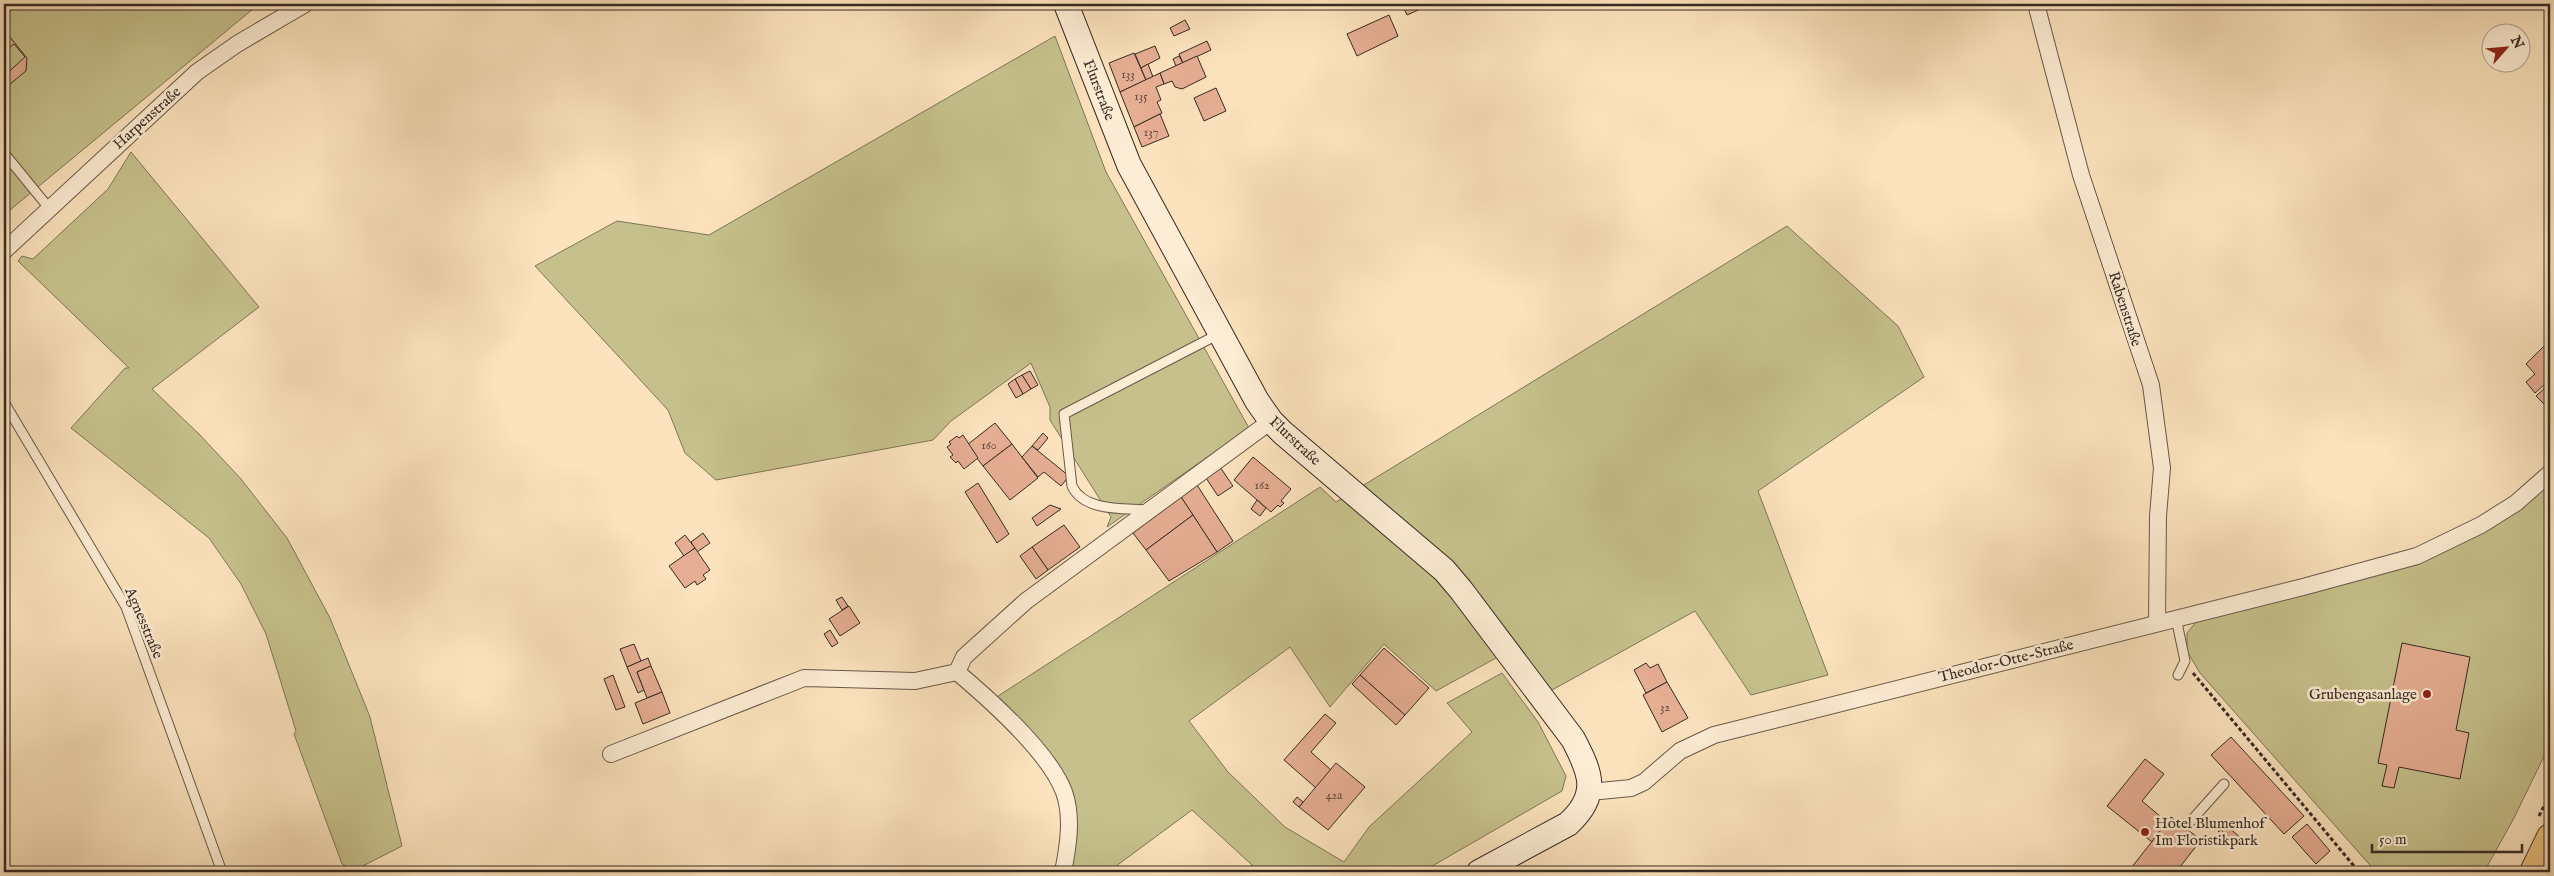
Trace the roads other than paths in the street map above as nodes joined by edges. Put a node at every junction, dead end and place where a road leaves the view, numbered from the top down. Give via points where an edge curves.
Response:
1 (305, 4) edge
2 (1066, 4) edge
3 (2036, 4) edge
4 (4, 153) edge
5 (50, 208) junction
6 (4, 251) edge
7 (1219, 334) junction
8 (4, 402) edge
9 (1271, 422) junction
10 (2550, 473) edge
11 (1148, 510) junction
12 (2176, 618) junction
13 (2157, 623) junction
14 (956, 672) junction
15 (2178, 675) dead end
16 (611, 754) dead end
17 (2224, 784) dead end
18 (1590, 792) junction
19 (2190, 822) dead end
20 (2550, 837) edge
21 (222, 872) edge
22 (1063, 872) edge
23 (1479, 872) edge
24 (2533, 872) edge

1 - 5 street, Harpenstraße via 197,72
2 - 7 street, Flurstraße via 1129,165
3 - 13 street, Rabenstraße via 2080,175 2150,385 2162,468
4 - 5 lane
5 - 6 street, Harpenstraße
7 - 9 street, Flurstraße
7 - 11 lane via 1064,414 1072,486 1078,496 1091,504
8 - 21 lane, Agnesstraße via 126,607
9 - 11 street
9 - 18 street, Flurstraße via 1444,570 1573,739 1585,762
10 - 12 street, Theodor-Otte-Straße via 2516,503 2481,525 2416,556
11 - 14 street via 1026,601 964,657
12 - 13 street, Theodor-Otte-Straße
12 - 15 lane via 2185,661
13 - 18 street, Theodor-Otte-Straße via 1714,735 1680,751 1644,782 1631,788
14 - 16 street via 915,681 804,678
14 - 22 street via 1016,728 1053,772 1064,793 1068,815
17 - 19 lane
18 - 23 street via 1580,814 1568,824
20 - 24 main road

